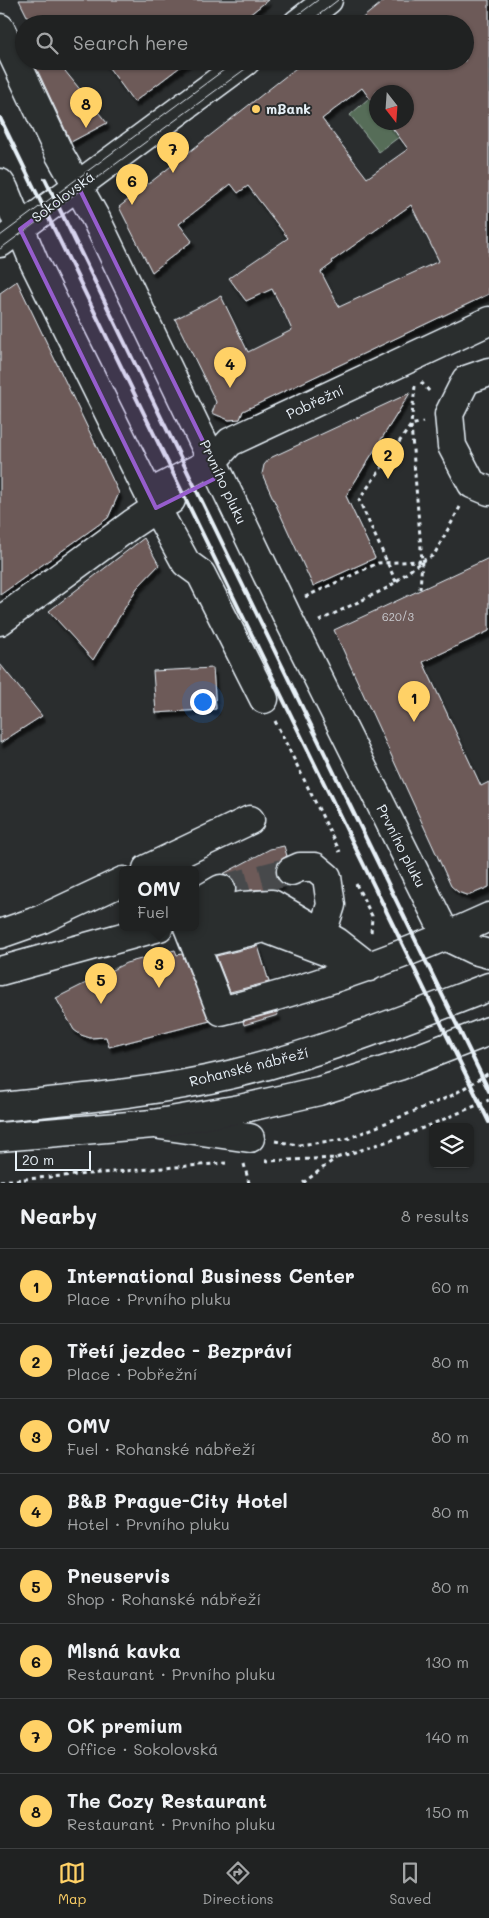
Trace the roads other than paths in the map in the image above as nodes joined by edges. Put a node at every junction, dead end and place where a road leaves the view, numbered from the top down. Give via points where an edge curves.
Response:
1 (328, 0) edge
2 (309, 15) edge
3 (0, 28) edge
4 (15, 60) edge
5 (20, 70) edge
6 (234, 70) edge
7 (0, 183) edge
8 (78, 186) junction
9 (10, 236) edge
10 (489, 321) edge
11 (489, 372) edge
12 (216, 469) junction
13 (481, 488) edge
14 (152, 501) junction
15 (0, 621) edge
16 (264, 699) road end
17 (250, 820) dead end
18 (153, 866) edge
19 (291, 871) tunnel mouth
20 (119, 883) edge
21 (221, 889) tunnel mouth
22 (199, 902) edge
23 (199, 916) edge
24 (489, 917) edge
25 (145, 931) edge
26 (322, 933) junction
27 (0, 934) edge
28 (191, 936) edge
29 (447, 937) junction
30 (489, 954) edge
31 (369, 967) junction
32 (0, 971) edge
33 (489, 987) edge
34 (489, 1031) edge
35 (0, 1106) edge
36 (154, 1124) junction
37 (0, 1137) edge
38 (255, 1153) road end

1 - 2 street
3 - 4 street, Prvního pluku
5 - 8 street, Prvního pluku
6 - 8 street, Sokolovská
7 - 9 street via 4,189
8 - 9 street, Sokolovská
8 - 12 street, Prvního pluku
9 - 14 street
10 - 12 street, Pobřežní via 230,442
11 - 13 street via 466,380 449,414 452,446
12 - 14 street, Pobřežní
12 - 29 street, Prvního pluku
14 - 15 street, Pobřežní
14 - 16 street via 186,563 201,574
17 - 18 street
19 - 26 street via 315,866 327,876 331,905
20 - 27 street via 40,920
21 - 22 street
23 - 26 street via 242,906 272,904
24 - 29 street
25 - 32 street
26 - 31 street
28 - 31 street via 264,928
28 - 31 street via 221,1011 284,996
29 - 30 street
29 - 31 street
33 - 35 street, Rohanské nábřeží via 380,1029 234,1074 149,1091
34 - 36 street via 399,1066 319,1091
36 - 37 street
36 - 38 street

